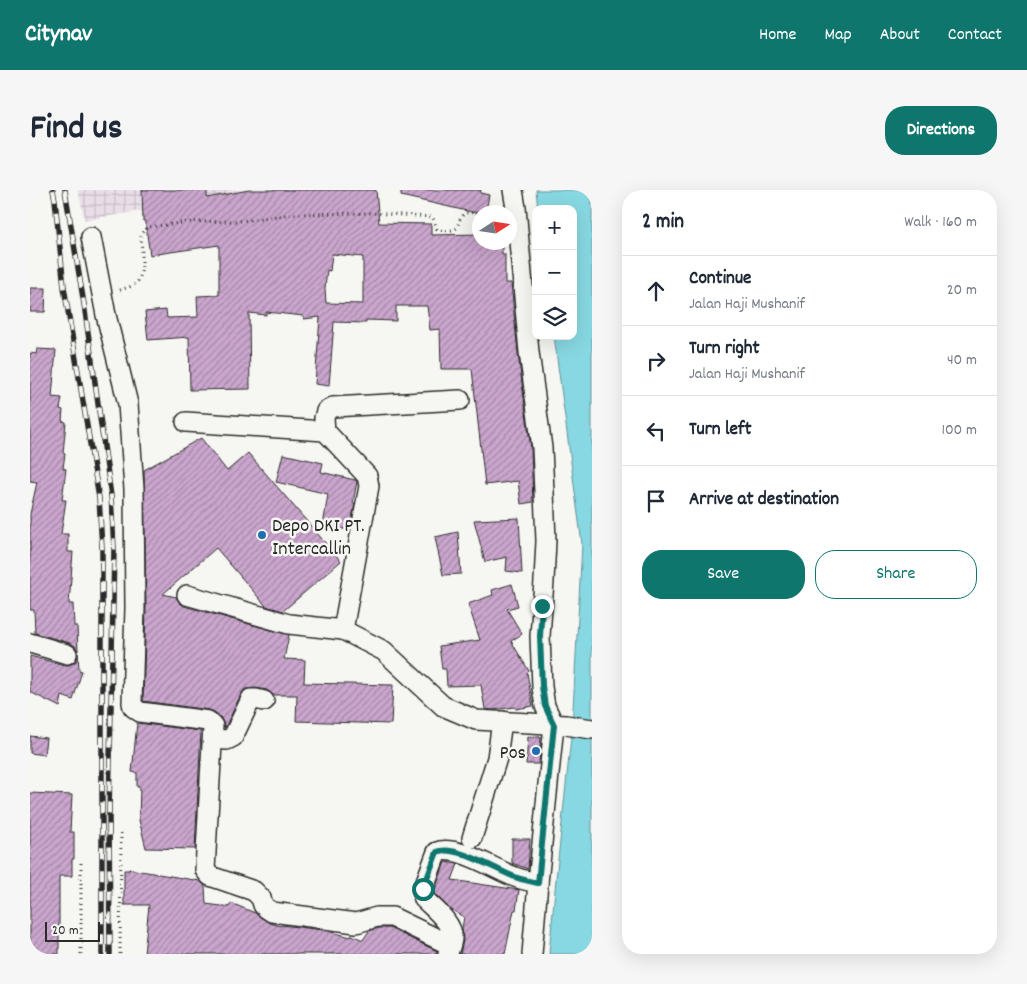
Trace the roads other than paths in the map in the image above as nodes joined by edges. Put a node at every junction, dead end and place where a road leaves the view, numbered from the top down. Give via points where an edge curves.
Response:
1 (513, 190) edge
2 (91, 237) dead end
3 (460, 400) dead end
4 (186, 422) dead end
5 (325, 431) junction
6 (186, 596) dead end
7 (343, 630) junction
8 (30, 643) edge
9 (68, 654) dead end
10 (264, 701) dead end
11 (502, 721) junction
12 (560, 725) junction
13 (592, 729) edge
14 (213, 739) junction
15 (472, 838) dead end
16 (538, 883) junction
17 (449, 950) edge
18 (532, 954) edge

1 - 12 street via 542,448 546,541 540,636 542,686 545,706
2 - 14 street via 128,404 134,490 132,703 140,712 208,722 213,726
3 - 5 street via 333,407 326,411
4 - 5 street
5 - 7 street via 367,476 370,486
6 - 7 street via 289,624
7 - 11 street via 384,651 443,706 476,720
8 - 9 street
10 - 14 street via 251,699 234,737
11 - 12 street
11 - 15 street via 496,758
12 - 13 street
12 - 16 street
14 - 17 street via 205,870 208,875 254,891 272,912 356,923 392,917
16 - 17 street via 464,854 437,852 423,895 452,931
16 - 18 street

